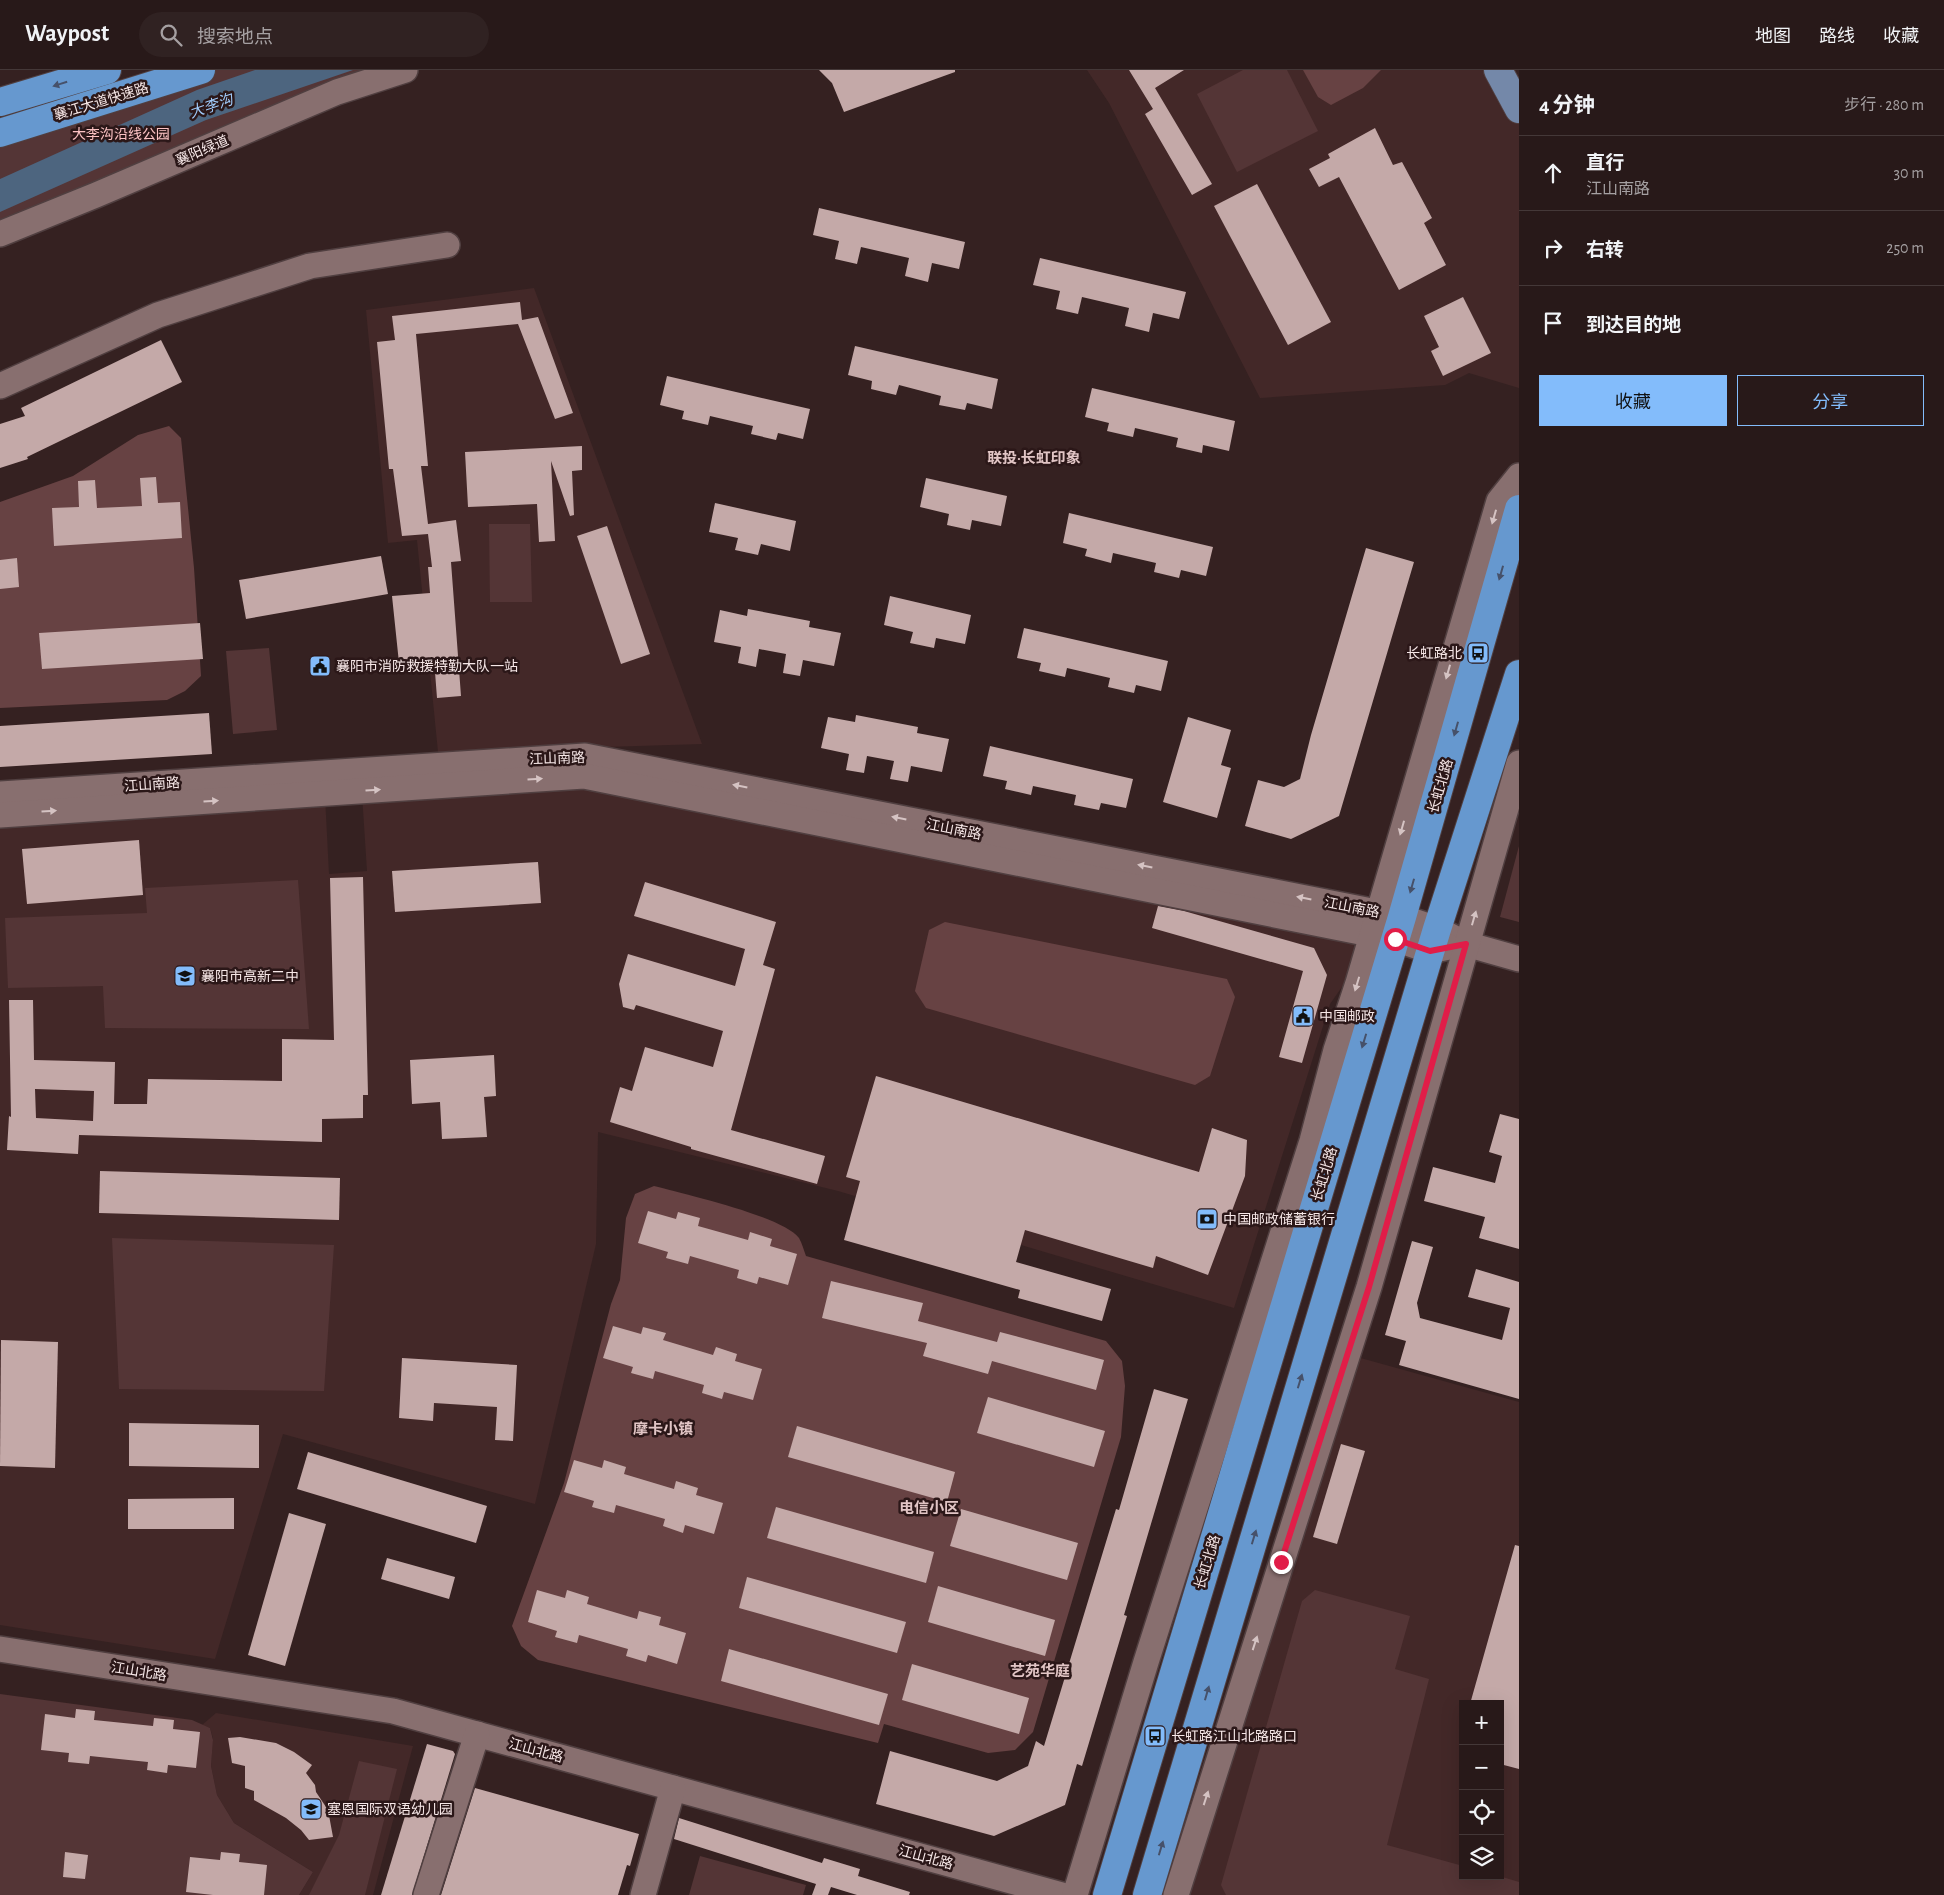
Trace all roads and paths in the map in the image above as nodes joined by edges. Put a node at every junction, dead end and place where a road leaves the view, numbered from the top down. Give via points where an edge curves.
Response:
1 (107, 70) edge
2 (202, 70) edge
3 (405, 70) edge
4 (1499, 70) edge
5 (1519, 92) edge
6 (0, 102) edge
7 (1519, 109) edge
8 (0, 133) edge
9 (0, 146) edge
10 (0, 234) edge
11 (448, 245) dead end
12 (0, 386) edge
13 (1519, 476) edge
14 (1519, 510) edge
15 (1519, 674) edge
16 (1519, 763) edge
17 (0, 794) edge
18 (0, 815) edge
19 (1386, 926) junction
20 (1433, 940) junction
21 (1466, 944) junction
22 (1519, 959) edge
23 (0, 1649) edge
24 (477, 1734) junction
25 (673, 1788) junction
26 (426, 1895) edge
27 (643, 1895) edge
28 (1062, 1895) edge
29 (1075, 1895) edge
30 (1107, 1895) edge
31 (1147, 1895) edge
32 (1176, 1895) edge

1 -> 6 highway, 襄江大道快速路
2 - 8 highway, 襄江大道快速路
2 - 9 street
3 - 10 street, 襄阳绿道 via 337,92
4 - 5 main road
4 - 7 main road
11 - 12 street via 310,266 158,315
13 -> 19 street via 1498,501
14 -> 19 highway, 长虹北路
15 - 20 highway
21 -> 16 street
19 -> 17 street, 江山南路 via 585,756
18 -> 19 street, 江山南路 via 584,776
19 - 20 street, 江山南路
19 -> 29 street via 1358,983 1336,1050 1312,1141
19 -> 30 highway, 长虹北路
20 - 21 street, 江山南路
31 -> 20 highway
21 - 22 street
32 -> 21 street via 1369,1287
23 - 24 street, 江山北路 via 393,1711
24 - 25 street, 江山北路
24 - 26 street
25 - 27 street
25 - 28 street, 江山北路

